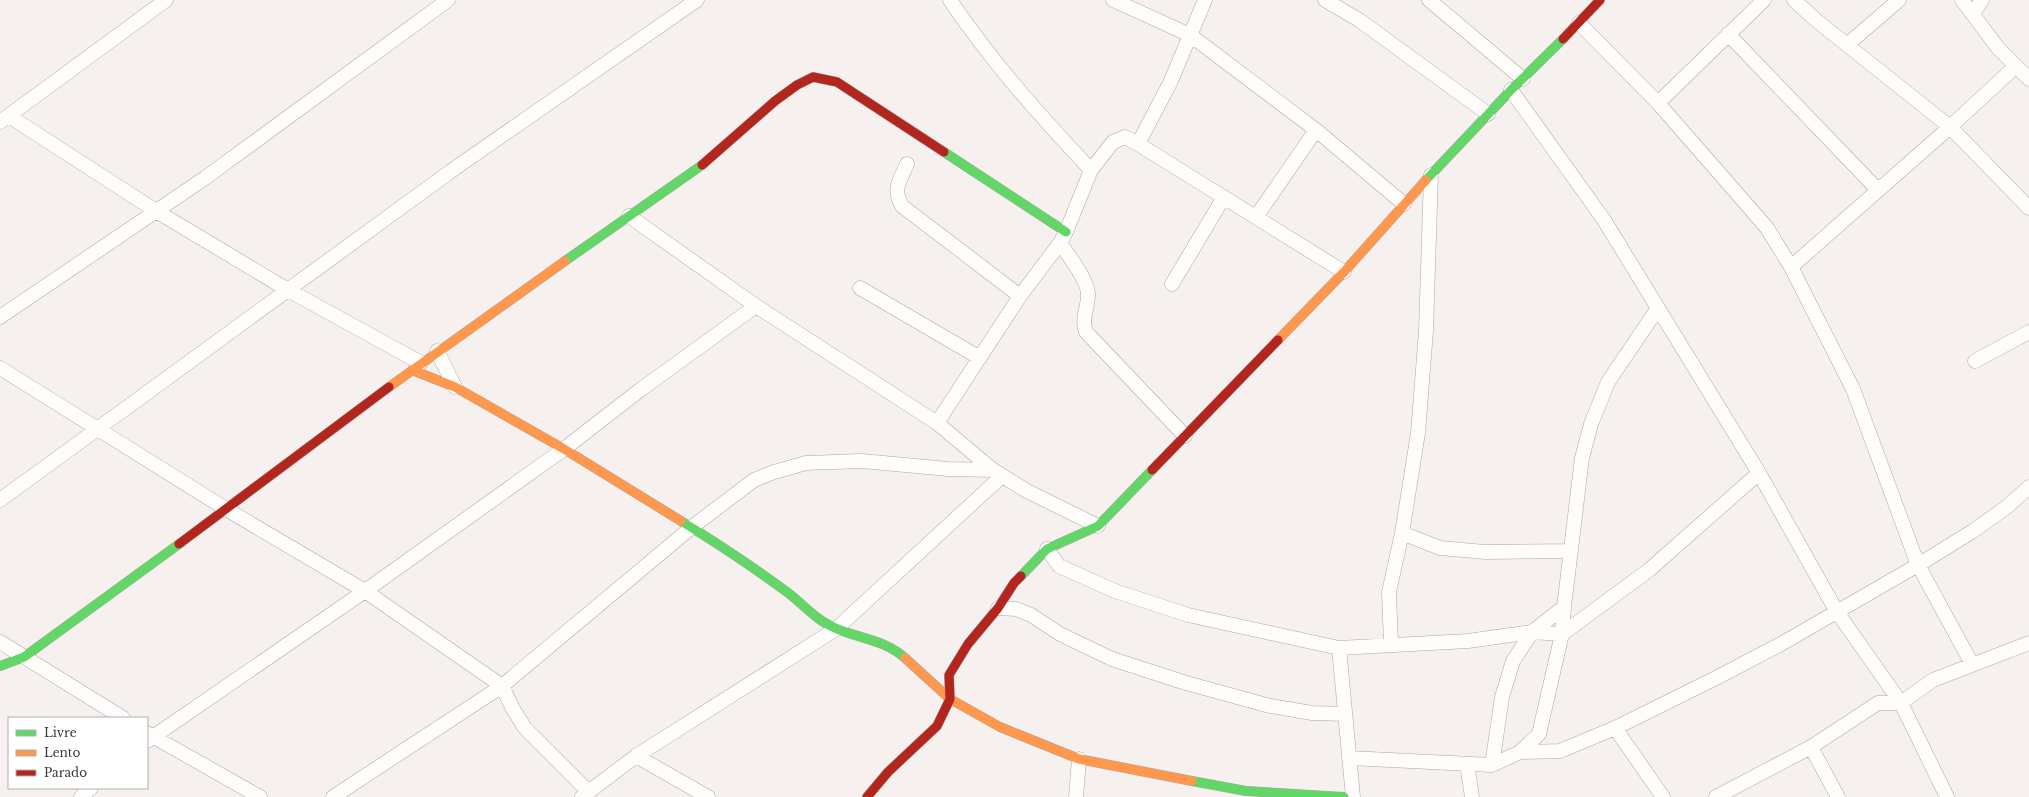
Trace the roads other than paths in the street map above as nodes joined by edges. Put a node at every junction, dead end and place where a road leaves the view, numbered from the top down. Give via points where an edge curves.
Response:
1 (166, 0) edge
2 (448, 0) edge
3 (697, 0) edge
4 (950, 0) edge
5 (1113, 0) edge
6 (1205, 0) edge
7 (1325, 0) edge
8 (1429, 0) edge
9 (1600, 0) edge
10 (1764, 0) edge
11 (1794, 0) edge
12 (1899, 0) edge
13 (1962, 0) edge
14 (1982, 0) edge
15 (1973, 14) junction
16 (1579, 24) junction
17 (1728, 34) junction
18 (1190, 35) junction
19 (1848, 44) junction
20 (2016, 66) junction
21 (2029, 78) edge
22 (1522, 79) junction
23 (1511, 90) junction
24 (1658, 103) junction
25 (1488, 114) junction
26 (4, 119) edge
27 (1950, 127) junction
28 (1316, 130) junction
29 (1138, 144) junction
30 (907, 164) dead end
31 (1090, 170) junction
32 (1431, 175) junction
33 (1878, 190) junction
34 (1224, 197) junction
35 (1404, 204) junction
36 (2029, 208) edge
37 (156, 211) junction
38 (629, 216) junction
39 (1256, 217) junction
40 (1063, 237) junction
41 (1791, 267) junction
42 (1344, 272) junction
43 (1172, 284) dead end
44 (860, 288) dead end
45 (288, 290) junction
46 (1020, 296) junction
47 (756, 306) junction
48 (1658, 308) junction
49 (0, 317) edge
50 (2029, 332) edge
51 (437, 351) junction
52 (980, 358) junction
53 (1975, 361) dead end
54 (417, 366) junction
55 (0, 368) edge
56 (454, 387) junction
57 (936, 423) junction
58 (97, 429) junction
59 (1185, 436) junction
60 (564, 449) junction
61 (997, 473) junction
62 (1758, 473) junction
63 (2029, 487) edge
64 (0, 500) edge
65 (226, 509) junction
66 (1098, 526) junction
67 (692, 527) junction
68 (1402, 533) junction
69 (1047, 550) junction
70 (1571, 551) junction
71 (1918, 565) junction
72 (365, 591) junction
73 (1564, 607) junction
74 (998, 608) junction
75 (1837, 612) junction
76 (836, 629) junction
77 (1532, 632) junction
78 (1562, 634) junction
79 (0, 642) edge
80 (2029, 643) edge
81 (1391, 644) junction
82 (1339, 648) junction
83 (24, 657) junction
84 (1972, 664) junction
85 (0, 666) edge
86 (502, 686) junction
87 (950, 699) junction
88 (1901, 703) junction
89 (1345, 714) junction
90 (121, 717) edge
91 (1615, 728) junction
92 (149, 737) edge
93 (1811, 747) junction
94 (1520, 752) junction
95 (636, 756) junction
96 (1350, 758) junction
97 (1079, 759) junction
98 (1467, 764) junction
99 (1492, 765) junction
100 (90, 789) edge
101 (586, 795) edge
102 (81, 797) edge
103 (260, 797) edge
104 (333, 797) edge
105 (708, 797) edge
106 (867, 797) edge
107 (1076, 797) edge
108 (1344, 797) edge
109 (1353, 797) edge
110 (1472, 797) edge
111 (1663, 797) edge
112 (1716, 797) edge
113 (1838, 797) edge
114 (1948, 797) edge

1 - 26 street
2 - 37 street
3 - 45 street via 450,171
4 - 31 street via 1001,68
5 - 18 street
6 - 18 street
7 - 25 street via 1359,20
8 - 22 street
9 - 16 street
10 - 17 street
11 - 19 street
12 - 19 street
13 - 15 street
14 - 15 street
15 - 20 street via 1998,48
16 - 22 street
16 - 24 street
17 - 24 street
17 - 33 street
18 - 28 street
18 - 29 street via 1170,83
19 - 27 street
20 - 21 street
20 - 27 street
22 - 23 street
23 - 25 street
23 - 48 street via 1604,220
24 - 41 street via 1767,228
25 - 32 street
26 - 37 street
27 - 33 street
27 - 36 street
28 - 35 street
28 - 39 street
29 - 31 street via 1125,137 1117,139
29 - 34 street
30 - 46 street via 896,188 902,206
31 - 40 street
32 - 35 street
32 - 68 street via 1426,331 1418,434
33 - 41 street
34 - 39 street
34 - 43 street
35 - 42 street
37 - 45 street
37 - 49 street
38 - 40 street via 692,173 775,101 813,77 837,82
38 - 47 street
38 - 51 street
39 - 42 street
40 - 46 street
40 - 59 street via 1087,289 1088,304 1083,325 1086,332
41 - 71 street via 1854,389
42 - 59 street
44 - 52 street
45 - 54 street
45 - 58 street
46 - 52 street
47 - 57 street
47 - 60 street
48 - 62 street
48 - 70 street via 1608,382 1591,424 1582,458
50 - 53 street
51 - 54 street
51 - 56 street
52 - 57 street
54 - 56 street
54 - 65 street
55 - 58 street
56 - 60 street
57 - 61 street
58 - 64 street
58 - 65 street
59 - 66 street
60 - 67 street
60 - 72 street
61 - 66 street
61 - 67 street via 862,461 806,463 754,480
61 - 76 street
62 - 75 street
62 - 78 street via 1649,570
63 - 71 street via 1973,532
65 - 72 street
65 - 83 street
66 - 69 street
67 - 76 street
67 - 86 street
68 - 70 street via 1440,548 1485,552
68 - 81 street via 1389,592
69 - 74 street via 1014,583
69 - 82 street via 1059,566 1115,591 1188,615
70 - 73 street
71 - 75 street
71 - 84 street
72 - 86 street
72 - 92 street
73 - 77 street
73 - 78 street
74 - 87 street via 968,644 949,675
74 - 89 street via 1016,609 1112,659 1186,683 1270,706 1312,713
75 - 88 street
75 - 91 street via 1716,678
76 - 87 street via 900,653
76 - 95 street
77 - 78 street
77 - 81 street via 1468,641
77 - 99 street via 1513,661 1502,697
78 - 94 street via 1539,734
79 - 83 street
80 - 84 street
81 - 82 street
82 - 89 street
83 - 85 street
83 - 90 street
84 - 88 street via 1933,680
86 - 101 street via 525,728
86 - 104 street
87 - 97 street via 1000,727
87 - 106 street via 937,726 888,772
88 - 93 street via 1878,703
88 - 114 street
89 - 96 street
91 - 94 street via 1560,751
91 - 111 street
92 - 103 street
93 - 112 street
93 - 113 street
94 - 99 street
95 - 101 street
95 - 105 street
96 - 98 street
96 - 109 street
97 - 107 street
97 - 108 street via 1246,791
98 - 99 street
98 - 110 street
100 - 102 street

